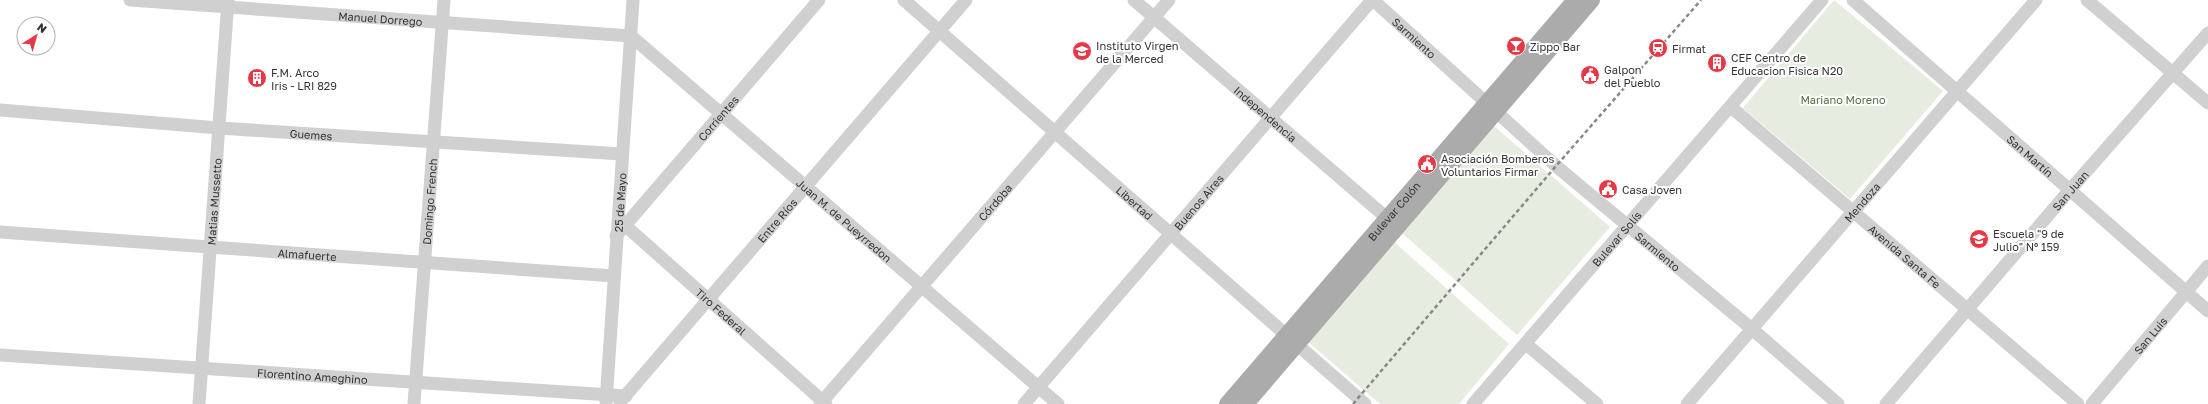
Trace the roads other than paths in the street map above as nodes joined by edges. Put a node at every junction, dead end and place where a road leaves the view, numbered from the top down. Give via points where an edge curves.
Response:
1 (130, 0) edge
2 (444, 0) edge
3 (633, 0) edge
4 (819, 0) edge
5 (904, 0) edge
6 (966, 0) edge
7 (1134, 0) edge
8 (1169, 0) edge
9 (1373, 0) edge
10 (1575, 0) edge
11 (1592, 0) edge
12 (1822, 0) edge
13 (1853, 0) edge
14 (2036, 0) edge
15 (2087, 0) edge
16 (228, 4) edge
17 (1154, 17) junction
18 (442, 23) junction
19 (939, 31) junction
20 (2208, 33) edge
21 (630, 36) junction
22 (2173, 73) junction
23 (1958, 90) junction
24 (2208, 103) edge
25 (1490, 107) junction
26 (1731, 107) junction
27 (0, 110) edge
28 (721, 114) junction
29 (1271, 118) junction
30 (219, 128) junction
31 (1054, 132) junction
32 (433, 142) junction
33 (622, 154) junction
34 (806, 187) junction
35 (2069, 191) junction
36 (1853, 212) junction
37 (621, 222) junction
38 (1392, 223) junction
39 (1626, 226) junction
40 (0, 232) edge
41 (1170, 234) junction
42 (210, 247) junction
43 (424, 262) junction
44 (2208, 266) edge
45 (614, 276) junction
46 (921, 286) junction
47 (2186, 292) junction
48 (708, 300) junction
49 (1968, 309) junction
50 (2208, 311) edge
51 (1752, 329) junction
52 (1291, 340) junction
53 (1526, 344) junction
54 (0, 355) edge
55 (202, 368) junction
56 (416, 382) junction
57 (1039, 387) junction
58 (622, 400) edge
59 (608, 401) edge
60 (823, 403) edge
61 (199, 404) edge
62 (414, 404) edge
63 (1024, 404) edge
64 (1058, 404) edge
65 (1227, 404) edge
66 (1246, 404) edge
67 (1365, 404) edge
68 (1473, 404) edge
69 (1597, 404) edge
70 (1687, 404) edge
71 (1838, 404) edge
72 (1886, 404) edge
73 (2078, 404) edge
74 (2092, 404) edge

1 - 16 street, Manuel Dorrego
2 - 18 street, Domingo French
3 - 21 street, 25 de Mayo
4 - 28 street, Corrientes
5 - 19 street, Libertad
6 - 19 street, Entre Ríos
7 - 17 street, Independencia
8 - 17 street, Córdoba
9 - 25 street, Sarmiento
9 - 29 street, Buenos Aires
10 - 25 main road, Bulevar Colón
11 - 25 main road, Bulevar Colón
12 - 26 street, Bulevar Solís
13 - 23 street, San Martín
14 - 23 street, Mendoza
15 - 22 street
16 - 18 street, Manuel Dorrego
16 - 30 street, Matias Mussetto
17 - 29 street, Independencia
17 - 31 street, Córdoba
18 - 21 street, Manuel Dorrego
18 - 32 street, Domingo French
19 - 31 street, Libertad
19 - 34 street, Entre Ríos
20 - 22 street, San Juan
21 - 28 street, Juan M. de Pueyrredon
21 - 33 street, 25 de Mayo
22 - 24 street
22 - 35 street, San Juan
23 - 35 street, San Martín
23 - 36 street, Mendoza
25 - 38 main road, Bulevar Colón
25 - 39 street, Sarmiento
26 - 36 street, Avenida Santa Fe
26 - 39 street, Bulevar Solís
27 - 30 street, Guemes
28 - 34 street, Juan M. de Pueyrredon
28 - 37 street, Corrientes
29 - 38 street, Independencia
29 - 41 street, Buenos Aires
30 - 32 street, Guemes
30 - 42 street, Matias Mussetto
31 - 41 street, Libertad
31 - 46 street, Córdoba
32 - 33 street, Guemes
32 - 43 street, Domingo French
33 - 37 street, 25 de Mayo
34 - 46 street, Juan M. de Pueyrredon
34 - 48 street, Entre Ríos
35 - 47 street, San Martín
35 - 49 street, San Juan
36 - 49 street, Avenida Santa Fe
36 - 51 street, Mendoza
37 - 45 street, 25 de Mayo via 616,236
37 - 48 street, Tiro Federal
38 - 52 main road, Bulevar Colón
39 - 51 street, Sarmiento
39 - 53 street, Bulevar Solís
40 - 42 street, Almafuerte
41 - 52 street, Libertad
41 - 57 street, Buenos Aires
42 - 43 street, Almafuerte
42 - 55 street, Matias Mussetto
43 - 45 street, Almafuerte
43 - 56 street, Domingo French
44 - 47 street, San Luis
45 - 59 street, 25 de Mayo
46 - 57 street, Juan M. de Pueyrredon
46 - 60 street, Córdoba
47 - 50 street, San Martín
47 - 74 street, San Luis
48 - 58 street, Entre Ríos
48 - 60 street, Tiro Federal
49 - 72 street, San Juan
49 - 73 street, Avenida Santa Fe
51 - 70 street, Mendoza
51 - 71 street, Sarmiento
52 - 65 main road, Bulevar Colón
52 - 66 main road, Bulevar Colón
52 - 67 street, Libertad
53 - 68 street, Bulevar Solís
53 - 69 street
54 - 55 street, Florentino Ameghino
55 - 56 street, Florentino Ameghino
55 - 61 street, Matias Mussetto
56 - 59 street, Florentino Ameghino
56 - 62 street, Domingo French
57 - 63 street, Buenos Aires
57 - 64 street, Juan M. de Pueyrredon
58 - 59 street, Florentino Ameghino

